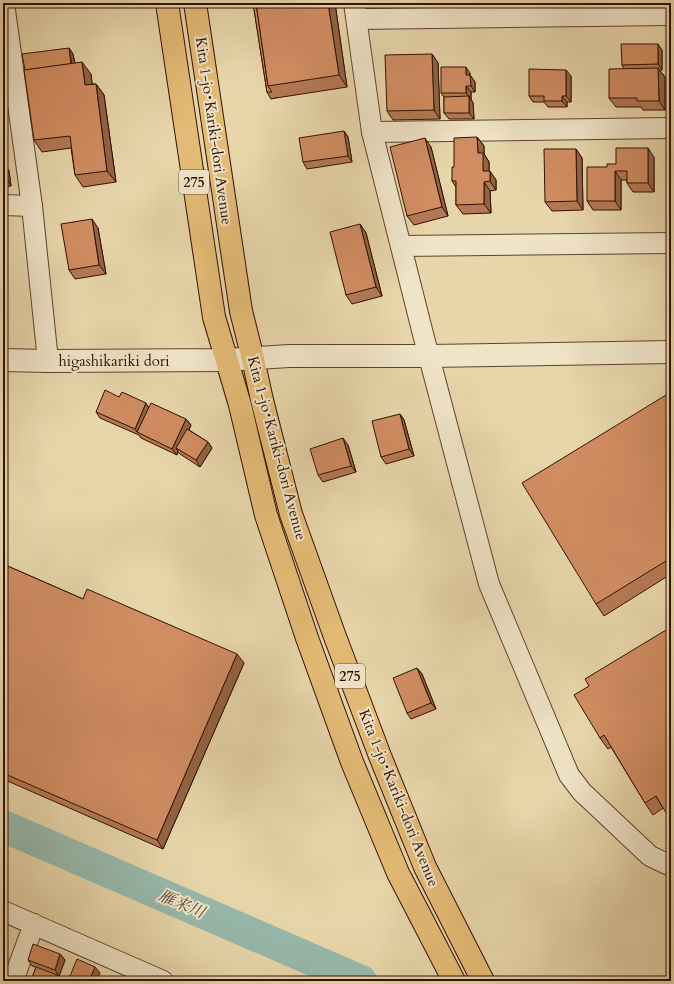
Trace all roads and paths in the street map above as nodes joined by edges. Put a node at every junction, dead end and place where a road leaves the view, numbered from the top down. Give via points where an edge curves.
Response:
1 (4, 3) edge
2 (167, 3) edge
3 (195, 3) edge
4 (574, 9) edge
5 (462, 10) edge
6 (355, 11) edge
7 (671, 15) edge
8 (671, 128) edge
9 (372, 132) junction
10 (3, 205) edge
11 (32, 206) junction
12 (671, 243) edge
13 (401, 246) junction
14 (671, 352) edge
15 (429, 356) junction
16 (253, 359) junction
17 (3, 360) edge
18 (226, 360) junction
19 (48, 361) junction
20 (671, 866) edge
21 (3, 911) edge
22 (34, 924) junction
23 (125, 973) edge
24 (13, 981) edge
25 (163, 981) edge
26 (454, 981) edge
27 (483, 981) edge

1 - 11 street
2 - 18 highway, Kita 1-jo･Kariki-dori Avenue / 275 via 214,317
3 - 16 highway, Kita 1-jo･Kariki-dori Avenue / 275 via 240,311
4 - 5 street
4 - 7 street
5 - 6 street
6 - 9 street
8 - 9 street
9 - 13 street
10 - 11 street
11 - 19 street
12 - 13 street
13 - 15 street
14 - 15 street, higashikariki dori
15 - 16 street, higashikariki dori via 289,356
15 - 20 street via 489,584 569,775 582,792 650,856
16 - 18 street, higashikariki dori
16 - 27 highway, Kita 1-jo･Kariki-dori Avenue / 275 via 291,514 334,634 425,867
17 - 19 street, higashikariki dori
18 - 19 street, higashikariki dori
18 - 26 highway, Kita 1-jo･Kariki-dori Avenue / 275 via 240,405 266,515 347,748 398,873
21 - 22 street
22 - 23 street
22 - 24 street
23 - 25 street

